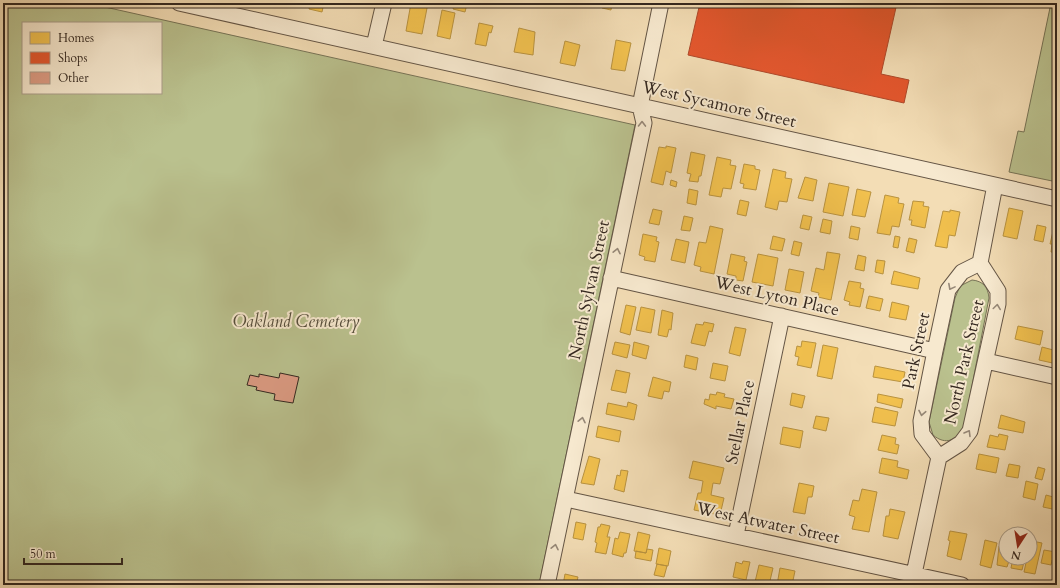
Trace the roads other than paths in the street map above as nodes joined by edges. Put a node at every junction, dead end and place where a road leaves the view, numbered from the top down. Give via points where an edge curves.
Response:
1 (179, 3) edge
2 (384, 3) edge
3 (661, 3) edge
4 (374, 46) junction
5 (640, 106) junction
6 (995, 185) junction
7 (1057, 199) edge
8 (980, 263) junction
9 (611, 278) junction
10 (782, 316) junction
11 (935, 351) junction
12 (986, 362) junction
13 (1057, 377) edge
14 (939, 457) junction
15 (566, 498) junction
16 (736, 535) junction
17 (913, 580) edge
18 (547, 585) edge
19 (962, 585) edge

1 - 4 street, West Sycamore Street
2 - 4 street
3 - 5 street, North Sylvan Street
4 - 5 street, West Sycamore Street
5 - 6 street, West Sycamore Street
9 -> 5 street, North Sylvan Street via 644,123
6 - 7 street, West Sycamore Street
6 - 8 street
8 -> 11 street, Park Street via 962,272 948,290
12 -> 8 street, North Park Street via 998,304 998,291
9 - 10 street, West Lyton Place
15 -> 9 street, North Sylvan Street
10 - 11 street, West Lyton Place
10 - 16 street, Stellar Place
11 -> 14 street, Park Street via 921,421 922,434
12 - 13 street
14 -> 12 street, North Park Street via 961,443 970,431
14 - 17 street
15 - 16 street, West Atwater Street
18 -> 15 street, North Sylvan Street
16 - 17 street, West Atwater Street
17 - 19 street, West Atwater Street

